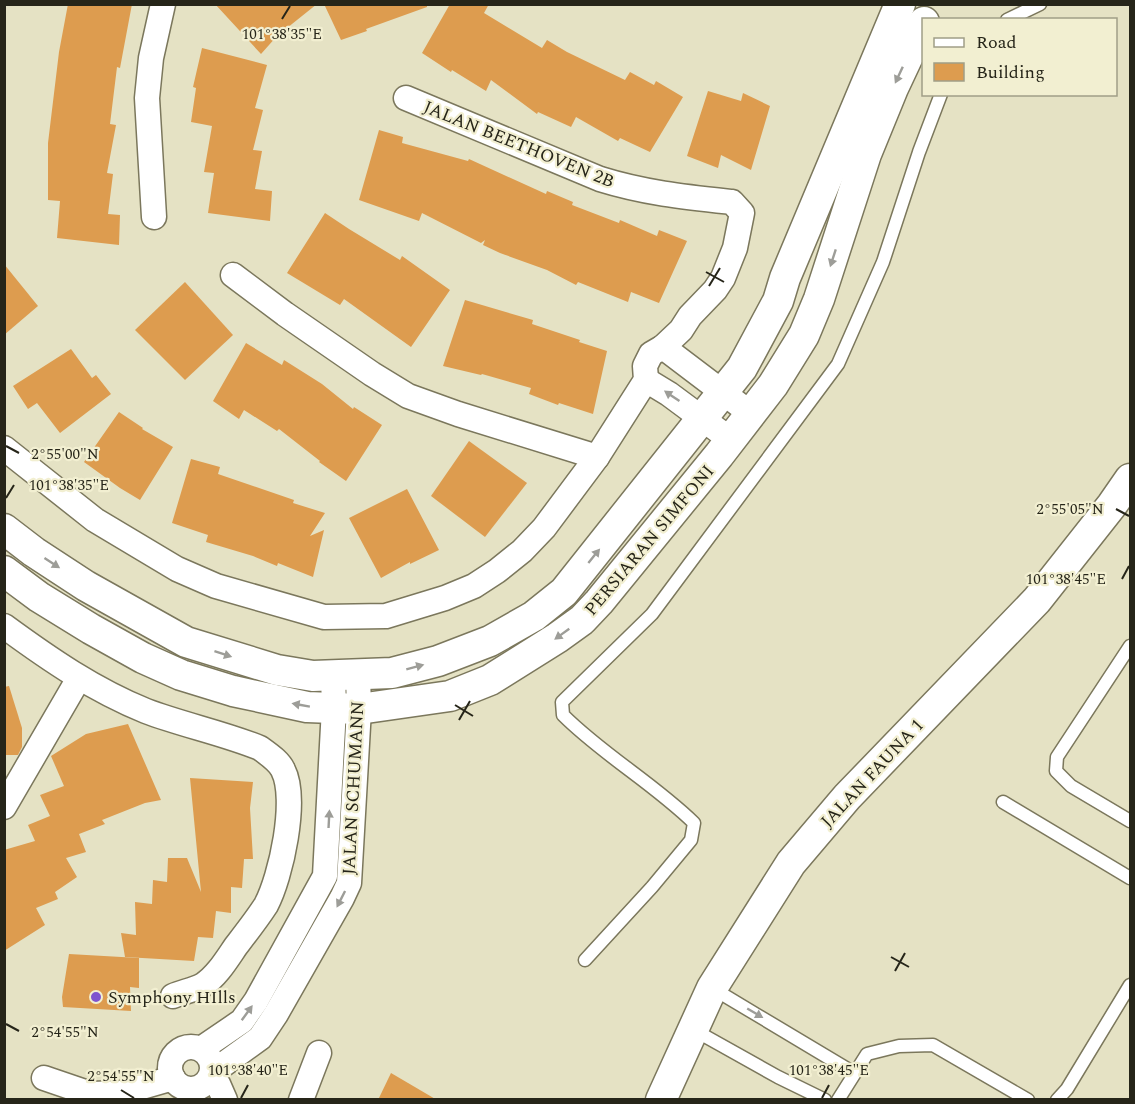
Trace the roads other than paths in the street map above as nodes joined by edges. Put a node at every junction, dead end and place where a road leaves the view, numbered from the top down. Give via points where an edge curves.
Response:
1 (163, 4) edge
2 (900, 4) edge
3 (934, 4) edge
4 (1040, 4) edge
5 (926, 18) edge
6 (1011, 18) edge
7 (922, 25) edge
8 (940, 96) edge
9 (406, 98) dead end
10 (154, 217) dead end
11 (233, 275) dead end
12 (663, 347) junction
13 (646, 380) junction
14 (723, 392) junction
15 (750, 413) junction
16 (703, 418) junction
17 (731, 440) junction
18 (4, 448) edge
19 (597, 457) junction
20 (1131, 479) edge
21 (4, 529) edge
22 (4, 571) edge
23 (4, 626) edge
24 (1131, 646) edge
25 (345, 675) junction
26 (79, 678) junction
27 (346, 709) junction
28 (1003, 802) dead end
29 (4, 807) edge
30 (1131, 821) edge
31 (1131, 878) edge
32 (585, 960) dead end
33 (1131, 985) edge
34 (712, 988) junction
35 (173, 996) dead end
36 (693, 1029) junction
37 (319, 1053) dead end
38 (208, 1065) junction
39 (854, 1073) junction
40 (44, 1078) dead end
41 (182, 1089) edge
42 (225, 1100) edge
43 (301, 1100) edge
44 (661, 1100) edge
45 (825, 1100) edge
46 (838, 1100) edge
47 (1028, 1100) edge
48 (1057, 1100) edge

1 - 10 street via 147,98
2 - 14 street, PERSIARAN SIMFONI via 778,301 742,368
3 - 5 street, PERSIARAN SIMFONI
4 - 6 lane
7 -> 15 street, PERSIARAN SIMFONI via 866,154 804,335
8 - 32 lane via 884,262 838,364 652,614 562,702 563,715 580,732 670,800 694,823 691,840
9 - 12 street, JALAN BEETHOVEN 2B via 600,179 658,194 732,201 742,213 735,248 723,278
11 - 19 street via 294,321 408,396
12 - 13 street via 651,354 645,366
12 - 14 street
16 -> 13 street
13 - 19 street
14 - 15 street
14 - 16 street, PERSIARAN SIMFONI
15 - 17 street, PERSIARAN SIMFONI
16 - 17 street
25 -> 16 street, PERSIARAN SIMFONI via 392,674 438,661 490,641 534,616 564,592
17 -> 27 street, PERSIARAN SIMFONI via 599,602 557,638 490,680 450,696
18 - 19 street via 95,520 177,569 216,586 324,617 386,616 474,586 522,551 544,528
20 - 34 street, JALAN FAUNA 1 via 1037,600 847,797 791,862
21 -> 25 street, PERSIARAN SIMFONI via 86,586 186,642 277,670 313,676
27 -> 22 street, PERSIARAN SIMFONI via 307,707 181,675 91,629
23 - 26 street
24 - 30 lane via 1057,757 1056,771 1071,786
25 - 27 street, JALAN SCHUMANN
26 - 29 street
26 - 35 street via 148,712 260,748 283,770 288,787 288,820 276,884 265,906 216,973 203,985
27 - 38 street, JALAN SCHUMANN via 349,883 260,1038 224,1064
28 - 31 lane
33 - 48 lane
34 - 36 street, JALAN FAUNA 1
34 -> 39 lane
36 - 44 street, JALAN FAUNA 1
36 - 45 lane
37 - 43 street
38 - 41 street, JALAN SCHUMANN via 200,1088
38 - 41 street, JALAN SCHUMANN via 192,1046 178,1051 170,1063
38 - 42 street
39 - 46 lane
39 - 47 lane via 867,1054 899,1046 933,1045
40 - 41 street, JALAN SCHUMANN via 90,1094

